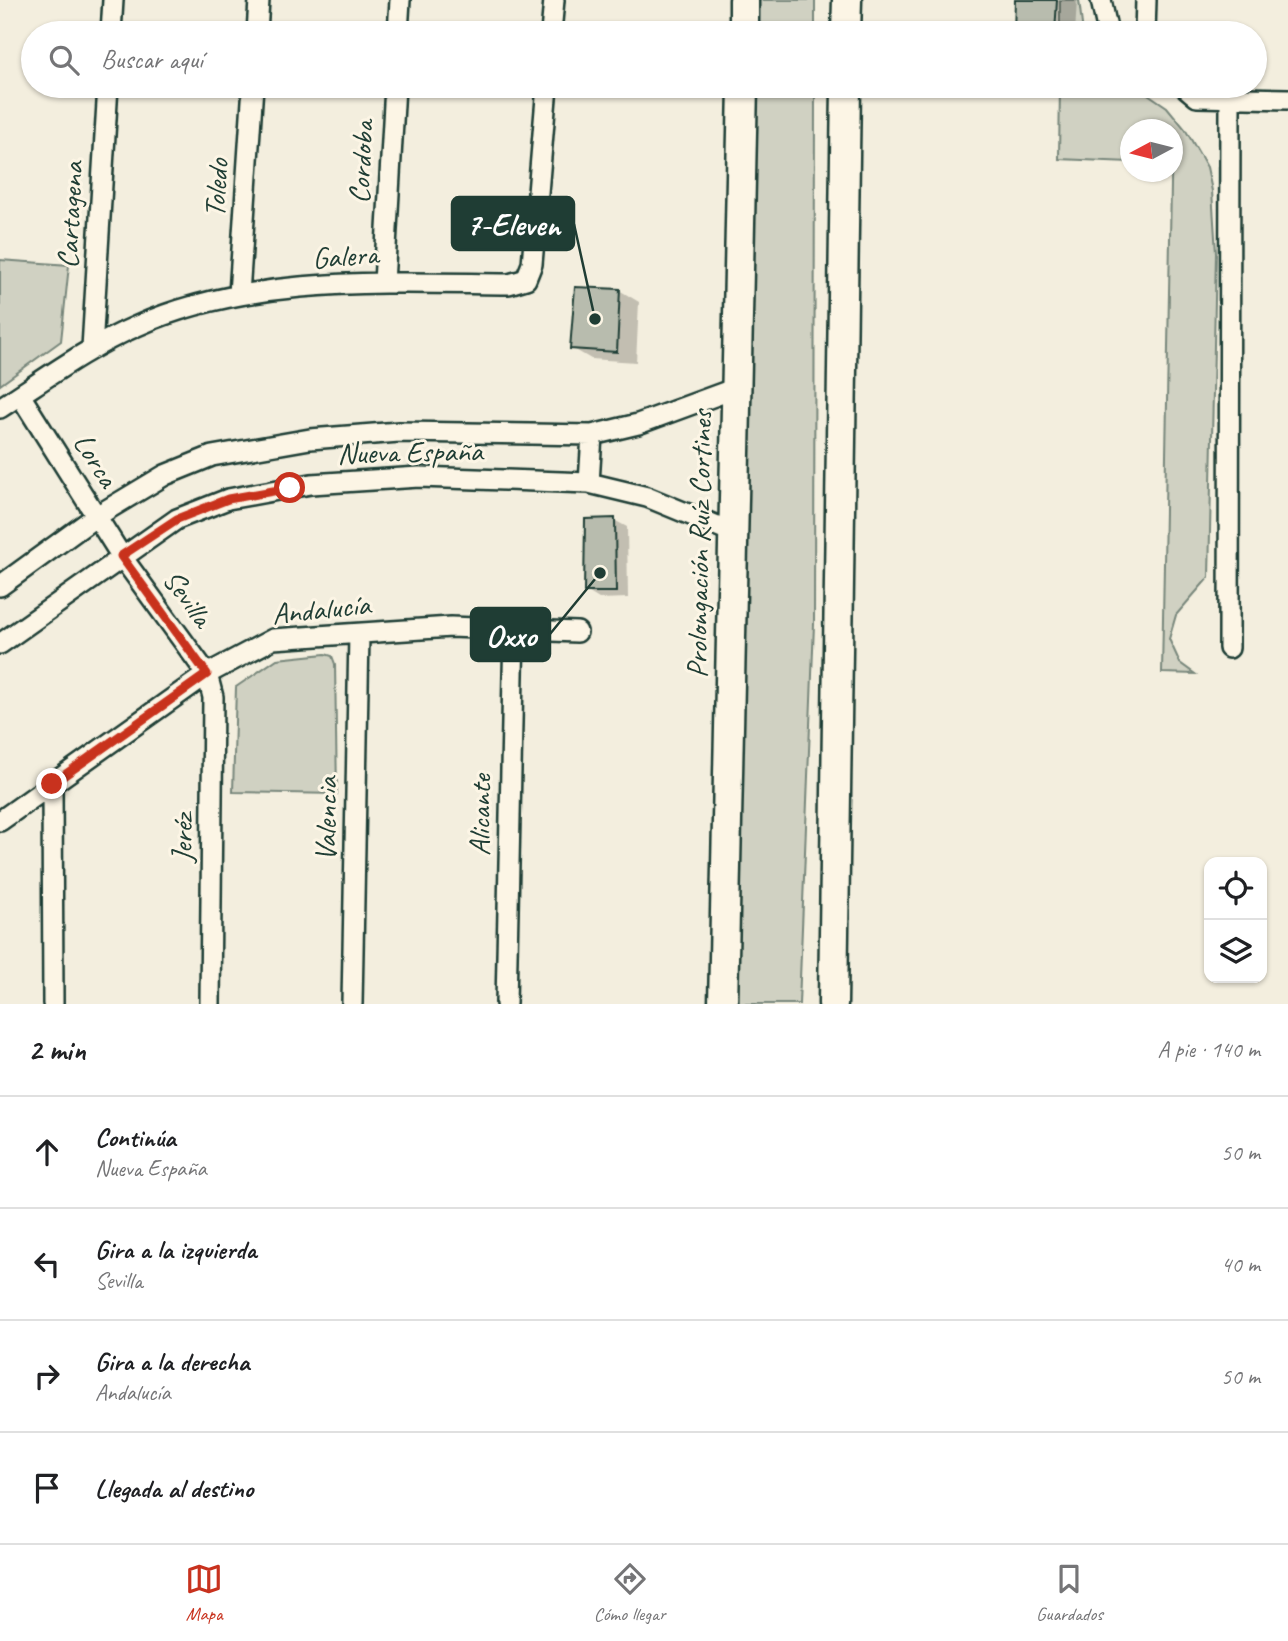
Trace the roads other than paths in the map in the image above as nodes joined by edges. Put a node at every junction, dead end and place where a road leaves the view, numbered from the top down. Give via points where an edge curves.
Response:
1 (113, 0) edge
2 (259, 0) edge
3 (400, 0) edge
4 (554, 0) edge
5 (744, 0) edge
6 (847, 0) edge
7 (1101, 0) edge
8 (1146, 0) edge
9 (112, 21) edge
10 (258, 21) edge
11 (399, 21) edge
12 (552, 21) edge
13 (744, 21) edge
14 (846, 21) edge
15 (1105, 21) edge
16 (1145, 21) edge
17 (106, 98) edge
18 (252, 98) edge
19 (394, 98) edge
20 (546, 98) edge
21 (743, 98) edge
22 (846, 98) edge
23 (1230, 98) joint
24 (1288, 99) edge
25 (384, 282) junction
26 (239, 294) junction
27 (92, 348) junction
28 (736, 388) junction
29 (20, 395) junction
30 (0, 408) edge
31 (592, 435) junction
32 (589, 483) junction
33 (96, 517) junction
34 (732, 532) junction
35 (121, 556) junction
36 (0, 586) edge
37 (514, 628) junction
38 (577, 632) dead end
39 (359, 634) junction
40 (0, 644) edge
41 (1228, 648) dead end
42 (207, 674) junction
43 (52, 784) junction
44 (0, 821) edge
45 (53, 1004) edge
46 (210, 1004) edge
47 (352, 1004) edge
48 (506, 1004) edge
49 (723, 1004) edge
50 (833, 1004) edge

1 - 9 street
2 - 10 street
3 - 11 street
4 - 12 street
5 - 13 main road
6 - 14 main road
7 - 15 street
8 - 16 street
17 - 27 street, Cartagena
18 - 26 street, Toledo
19 - 25 street, Cordoba
20 - 25 street, Galera via 532,264 526,279 509,284
21 - 28 main road, Prolongación Ruíz Cortines
22 - 50 main road
23 - 24 street
23 - 41 street
25 - 26 street, Galera
26 - 27 street, Galera via 139,324
27 - 29 street, Galera
28 - 31 street, Nueva España via 638,424
28 - 34 main road, Prolongación Ruíz Cortines
29 - 30 street, Galera
29 - 33 street, Lorca
31 - 32 street
31 - 33 street, Nueva España via 399,432 254,447 212,456 165,475
32 - 34 street, Nueva España via 648,497
32 - 35 street, Nueva España via 419,477 311,484 228,499 177,519
33 - 35 street, Lorca
33 - 36 street, Nueva España
34 - 49 main road, Prolongación Ruíz Cortines
35 - 40 street, Nueva España
35 - 42 street, Sevilla
37 - 38 street, Andalucía
37 - 39 street, Andalucía
37 - 48 street, Alicante
39 - 42 street, Andalucía via 273,639
39 - 47 street, Valencia
42 - 43 street, Andalucía
42 - 46 street, Jeréz via 213,698
43 - 44 street, Andalucía
43 - 45 street

